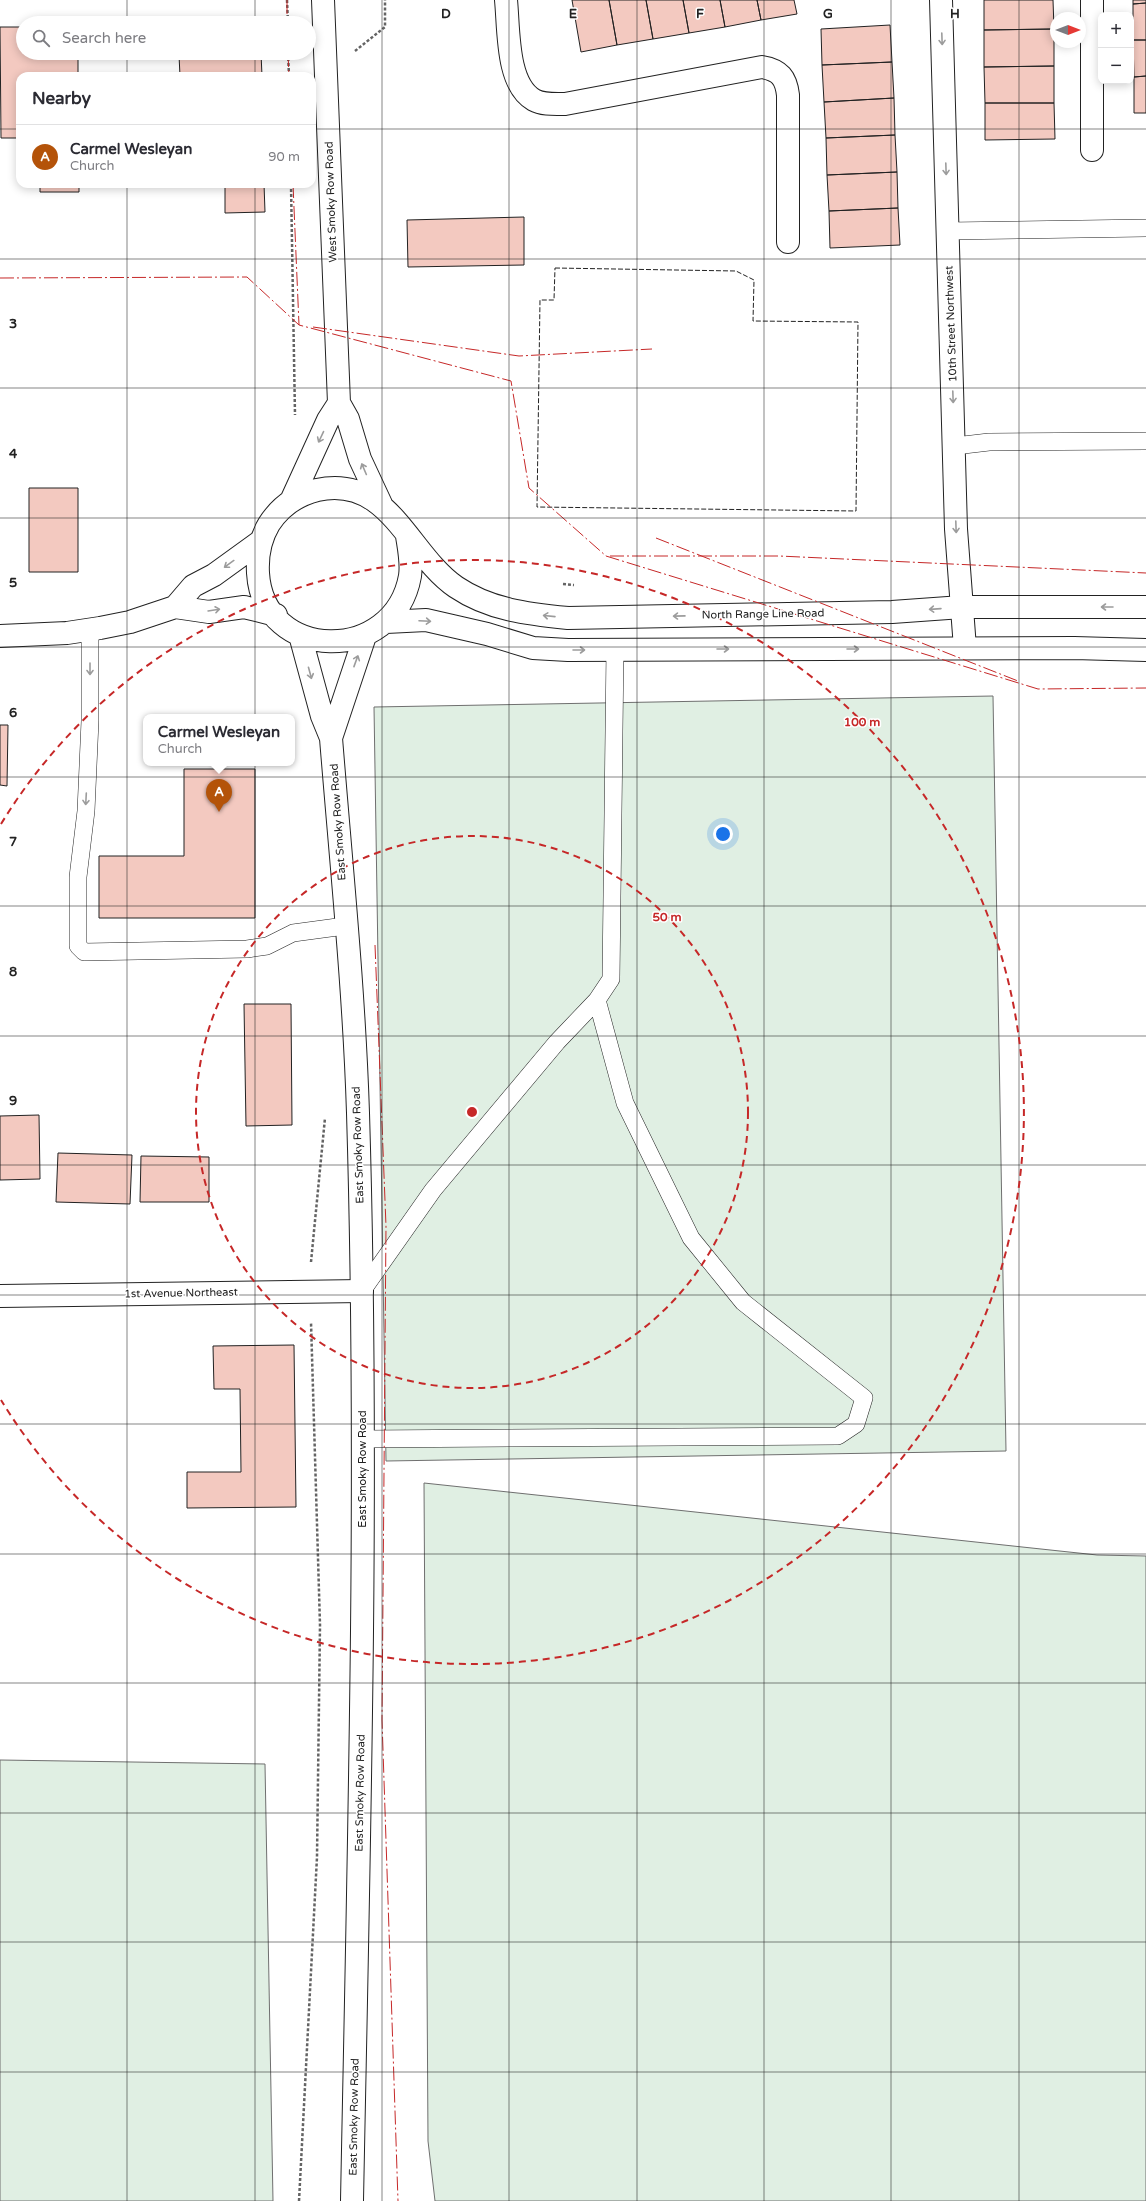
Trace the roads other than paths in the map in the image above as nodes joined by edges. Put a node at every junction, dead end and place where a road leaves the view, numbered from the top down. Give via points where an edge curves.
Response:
1 (323, 0) edge
2 (506, 0) edge
3 (941, 0) edge
4 (1092, 0) edge
5 (1092, 150) dead end
6 (1146, 228) edge
7 (947, 231) junction
8 (788, 242) dead end
9 (339, 403) junction
10 (1146, 441) edge
11 (955, 446) junction
12 (291, 502) junction
13 (381, 504) junction
14 (407, 536) junction
15 (261, 541) junction
16 (962, 607) junction
17 (1146, 607) edge
18 (175, 608) junction
19 (276, 616) junction
20 (386, 622) junction
21 (90, 630) junction
22 (300, 635) junction
23 (0, 636) edge
24 (365, 636) junction
25 (965, 648) junction
26 (616, 649) junction
27 (1146, 650) edge
28 (331, 738) junction
29 (345, 926) junction
30 (597, 1000) junction
31 (362, 1291) junction
32 (0, 1296) edge
33 (363, 1439) junction
34 (352, 2201) edge

1 - 9 street, West Smoky Row Road
2 - 8 street via 516,79 525,93 535,101 565,104 762,67 774,69 783,76 788,95
3 -> 7 street, 10th Street Northwest
4 - 5 street
6 - 7 lane
7 -> 11 street, 10th Street Northwest
9 -> 12 street via 328,420
13 -> 9 street, West Smoky Row Road via 360,459 348,419
10 - 11 lane via 989,442
11 -> 16 street, 10th Street Northwest via 956,529
12 - 13 street via 308,492 326,488 346,489 364,494
12 - 15 street via 278,512
13 - 14 street, North Range Line Road
16 -> 14 street, North Range Line Road via 892,612 576,618 507,611 466,594 453,585
14 - 20 street via 410,557 408,587 398,608
15 -> 18 street via 214,575 193,586
15 - 19 street via 257,560 258,580 265,599
17 -> 16 street, North Range Line Road
16 - 25 street, 10th Street Northwest
18 -> 19 street via 209,612 244,608
18 - 21 street via 130,622
19 - 22 street
20 - 24 street
20 -> 26 street via 426,620 443,623 533,648
21 - 23 street
21 -> 29 lane via 90,722 86,810 78,877 78,946 84,952 247,950 267,946 293,932
22 - 24 street via 322,641 344,642
22 -> 28 street, East Smoky Row Road via 322,716
28 -> 24 street, East Smoky Row Road
26 -> 25 street
25 - 27 street
26 - 30 lane via 611,979
28 - 29 street, East Smoky Row Road
29 - 31 street, East Smoky Row Road via 355,1056
30 - 31 lane via 557,1042 433,1190
30 - 33 lane via 625,1103 691,1238 743,1302 864,1398 856,1424 838,1436
31 - 32 street, 1st Avenue Northeast
31 - 33 street, East Smoky Row Road
33 - 34 street, East Smoky Row Road via 361,1746

